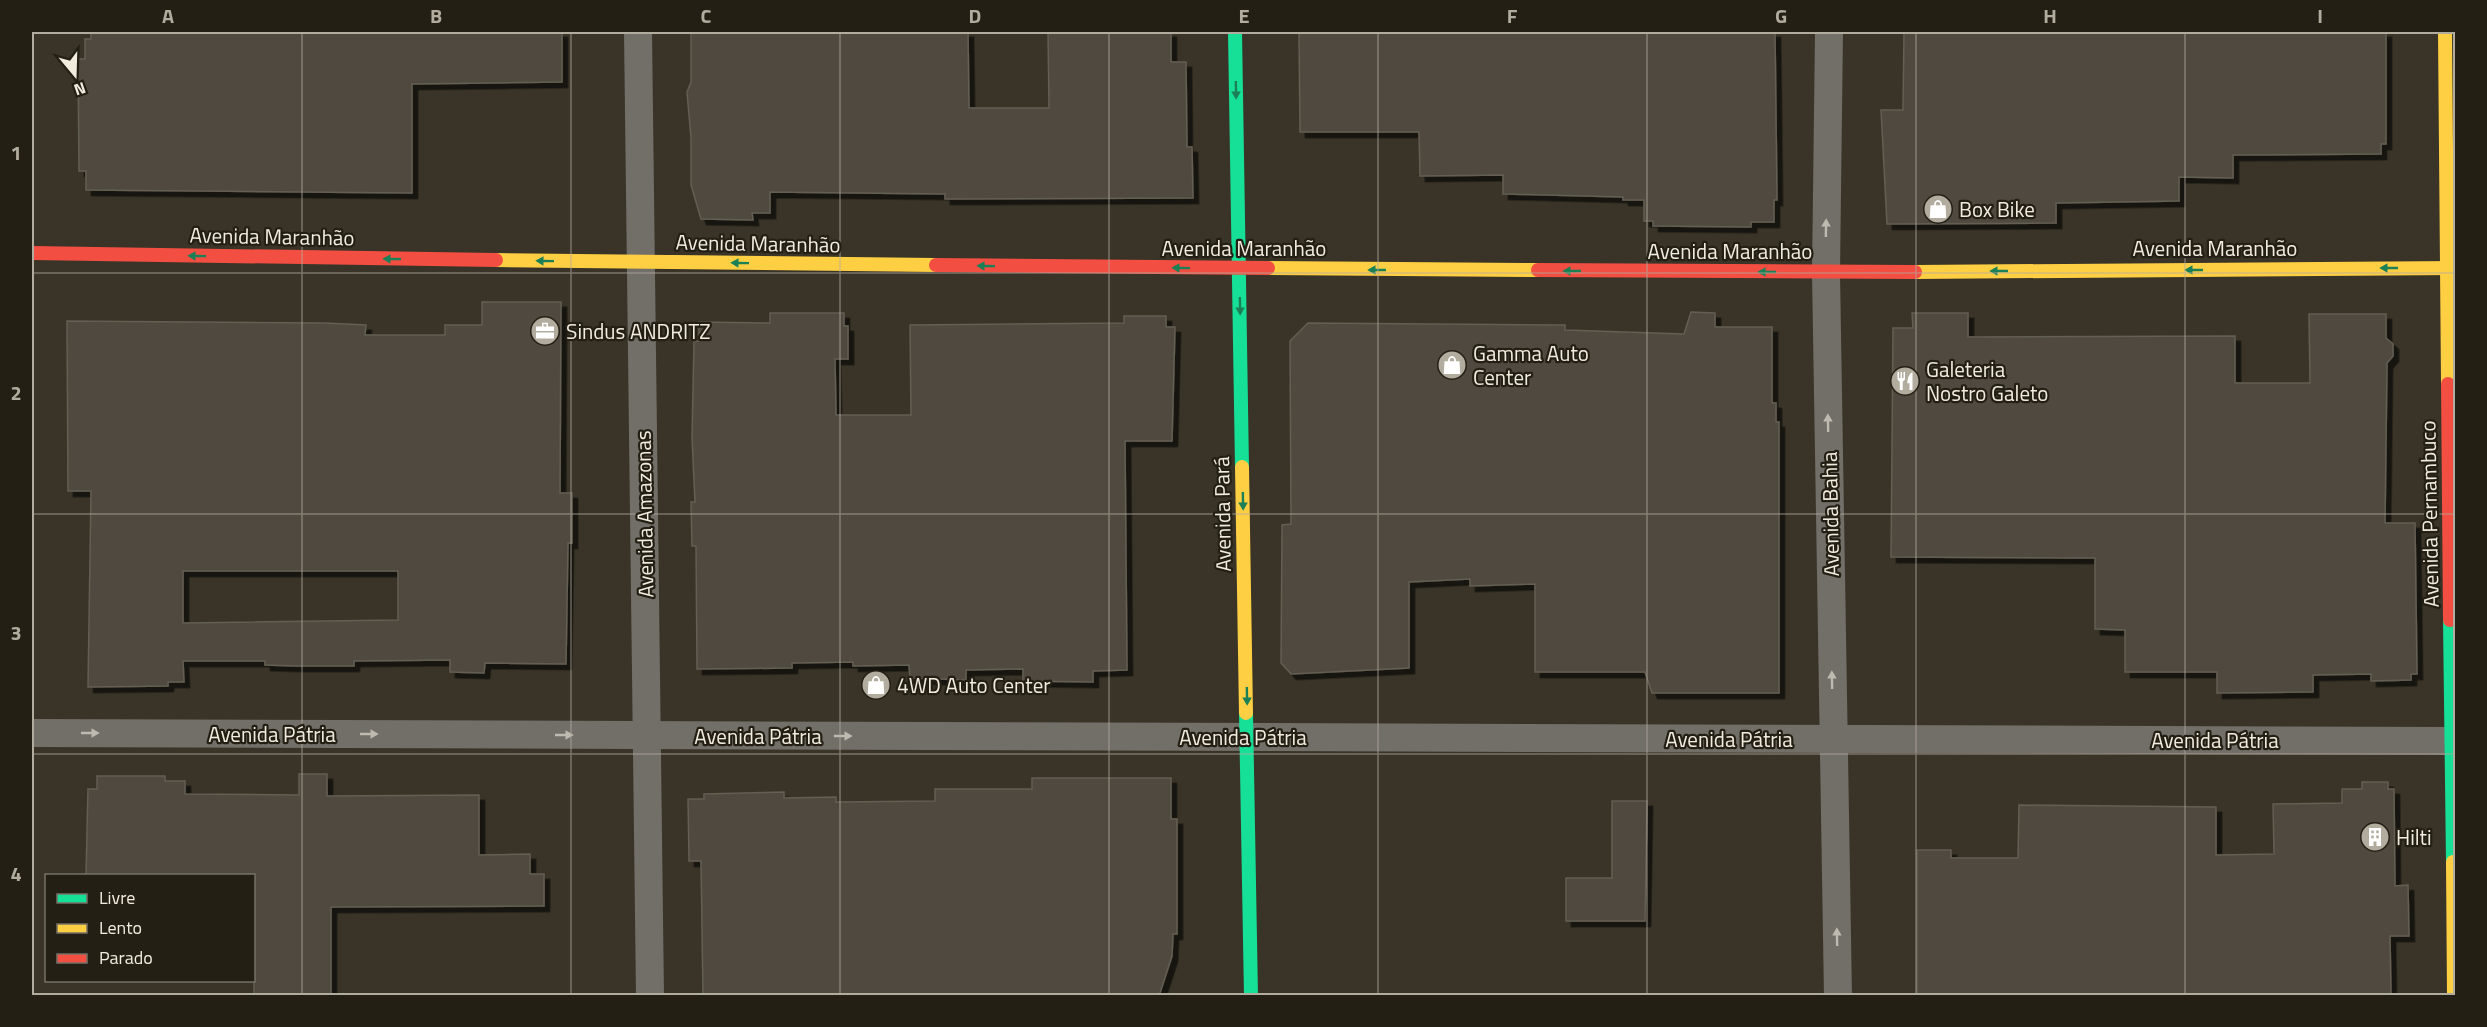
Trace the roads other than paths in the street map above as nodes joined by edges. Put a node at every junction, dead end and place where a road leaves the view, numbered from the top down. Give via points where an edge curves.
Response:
1 (638, 32) edge
2 (1235, 32) edge
3 (1829, 32) edge
4 (2445, 32) edge
5 (32, 253) edge
6 (640, 262) junction
7 (2451, 268) edge
8 (1239, 269) junction
9 (1826, 273) junction
10 (32, 733) edge
11 (646, 735) junction
12 (1247, 737) junction
13 (1833, 739) junction
14 (2454, 741) edge
15 (650, 996) edge
16 (1251, 996) edge
17 (1838, 996) edge
18 (2454, 996) edge

1 - 6 street, Avenida Amazonas
2 -> 8 street, Avenida Pará
9 -> 3 street, Avenida Bahia
4 - 7 street, Avenida Pernambuco
6 -> 5 street, Avenida Maranhão
8 -> 6 street, Avenida Maranhão
6 - 11 street, Avenida Amazonas
7 -> 9 street, Avenida Maranhão
7 - 14 street, Avenida Pernambuco
9 -> 8 street, Avenida Maranhão
8 -> 12 street, Avenida Pará
13 -> 9 street, Avenida Bahia
10 -> 11 street, Avenida Pátria
11 -> 12 street, Avenida Pátria
11 - 15 street, Avenida Amazonas
12 - 13 street, Avenida Pátria
12 - 16 street, Avenida Pará
13 - 14 street, Avenida Pátria
17 -> 13 street, Avenida Bahia
14 - 18 street, Avenida Pernambuco

